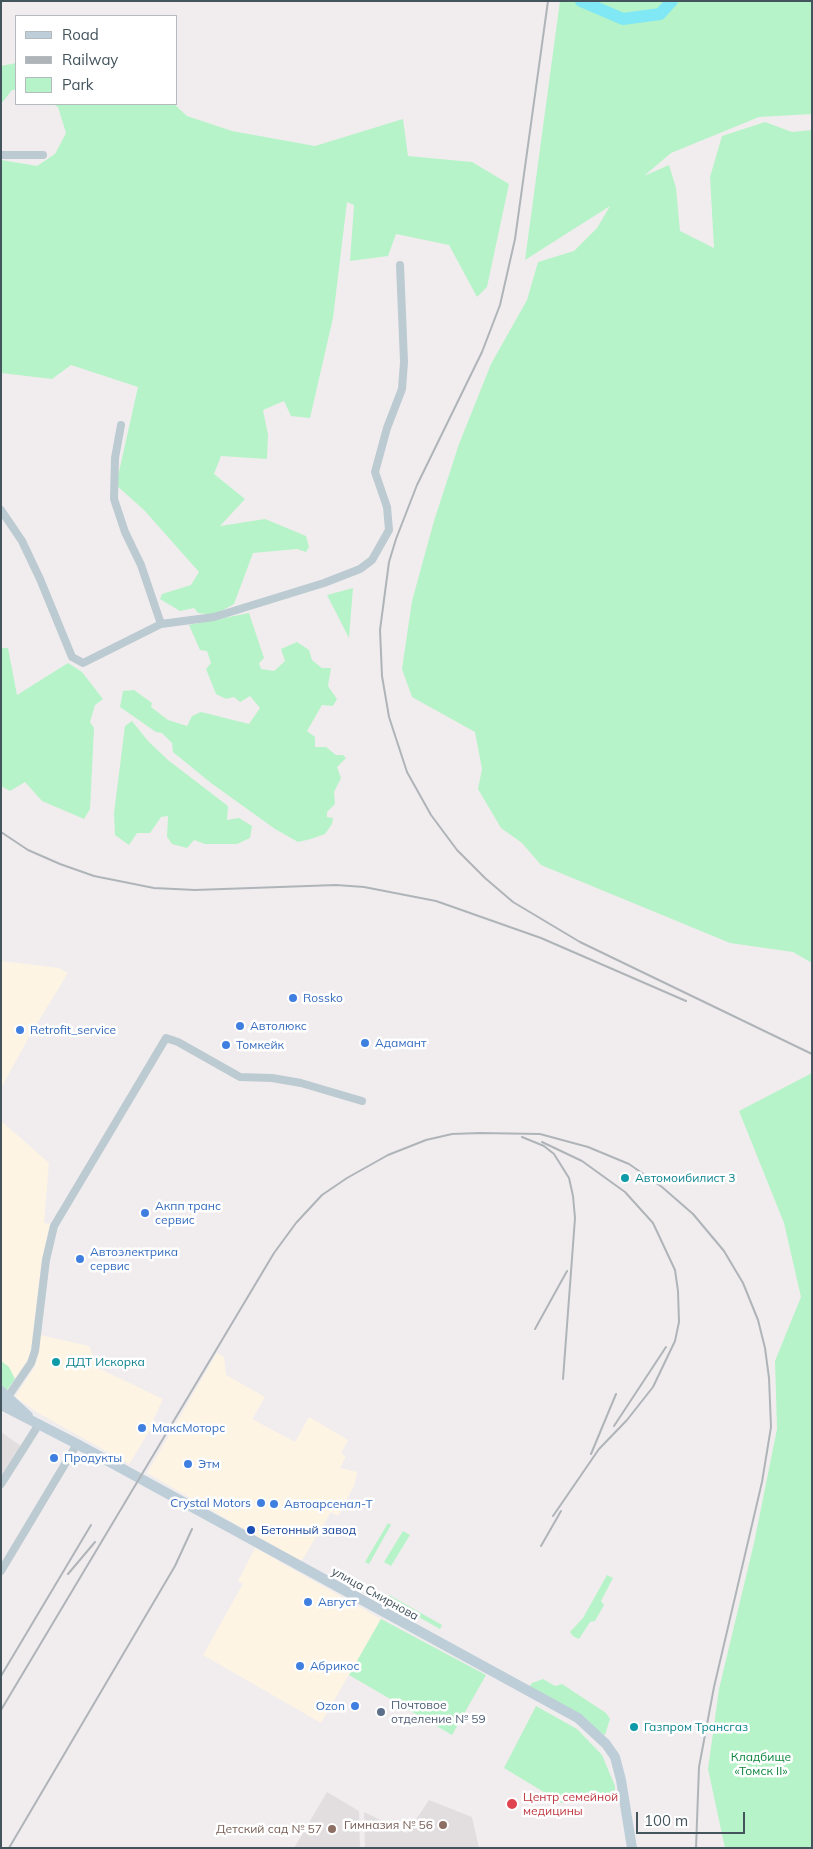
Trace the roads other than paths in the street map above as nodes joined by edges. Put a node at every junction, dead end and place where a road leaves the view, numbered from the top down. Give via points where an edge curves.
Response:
1 (1, 155) edge
2 (43, 155) dead end
3 (400, 265) dead end
4 (121, 425) dead end
5 (1, 510) edge
6 (161, 624) junction
7 (362, 1101) dead end
8 (5, 1394) edge
9 (2, 1405) edge
10 (36, 1422) junction
11 (77, 1444) junction
12 (1, 1484) edge
13 (1, 1571) edge
14 (632, 1848) edge

1 - 2 street
3 - 6 street via 404,375 375,472 390,516 389,530 380,548 360,569 324,583 214,618
4 - 6 street via 115,458 114,499
5 - 6 street via 22,541 72,657 83,663
7 - 8 street via 301,1083 240,1076 166,1038 54,1226 46,1260 35,1351 31,1363
8 - 9 street
8 - 10 main road, улица Смирнова
9 - 10 main road, улица Смирнова
10 - 11 main road, улица Смирнова
10 - 12 street
11 - 13 street
11 - 14 main road, улица Смирнова via 578,1718 615,1757

